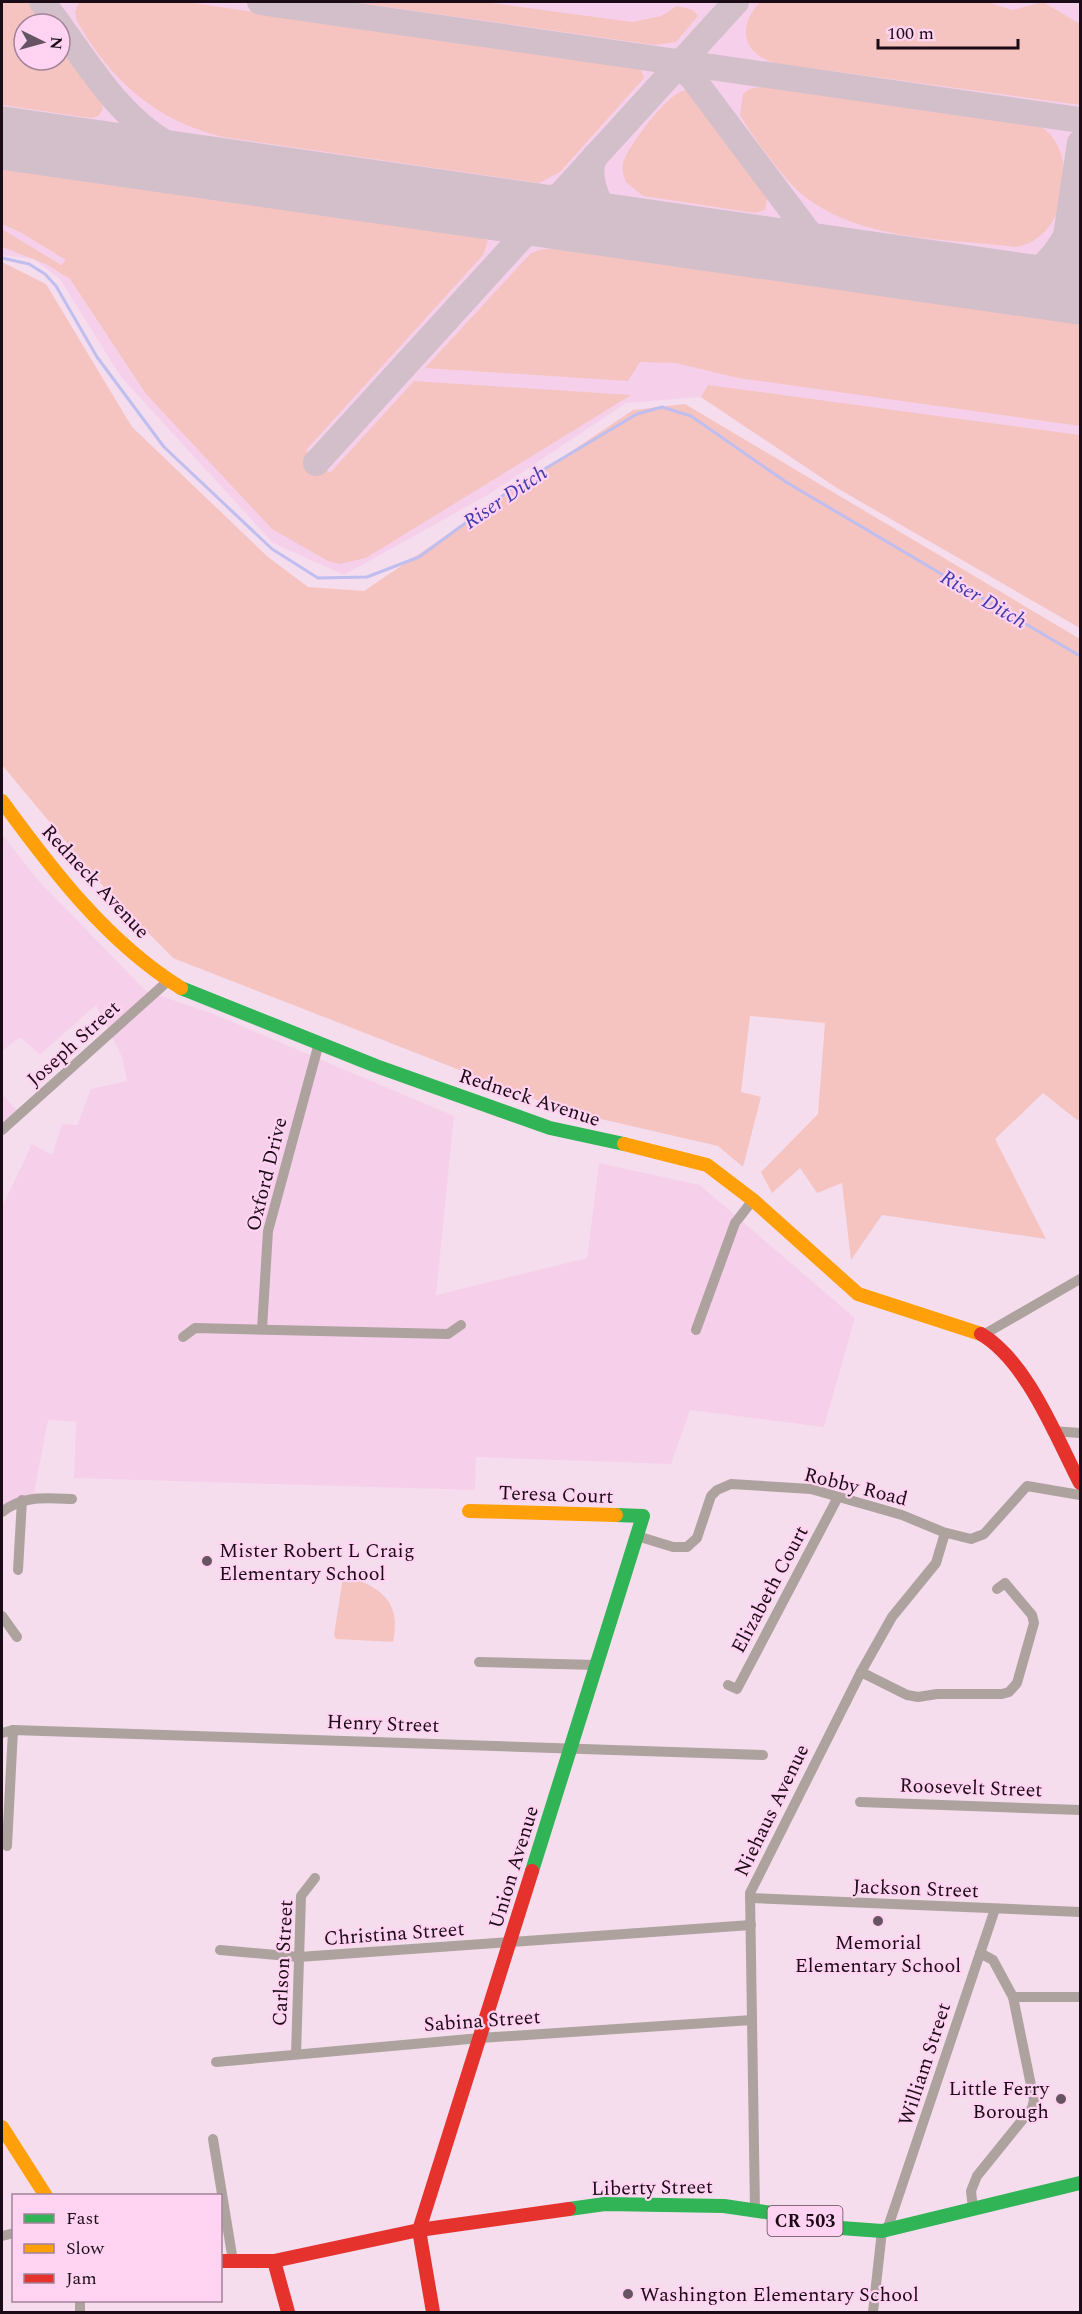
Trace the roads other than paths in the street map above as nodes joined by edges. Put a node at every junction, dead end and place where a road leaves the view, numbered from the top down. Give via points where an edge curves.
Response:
1 (2, 801) edge
2 (168, 981) junction
3 (319, 1044) junction
4 (2, 1130) edge
5 (753, 1200) junction
6 (1080, 1279) edge
7 (461, 1325) dead end
8 (262, 1329) junction
9 (696, 1330) dead end
10 (984, 1335) junction
11 (183, 1337) dead end
12 (1052, 1431) junction
13 (1080, 1432) edge
14 (1080, 1483) edge
15 (1080, 1496) edge
16 (838, 1497) junction
17 (72, 1499) dead end
18 (22, 1500) junction
19 (469, 1511) dead end
20 (2, 1512) edge
21 (643, 1516) joint
22 (945, 1533) junction
23 (637, 1536) junction
24 (18, 1570) dead end
25 (997, 1589) dead end
26 (2, 1616) edge
27 (17, 1637) dead end
28 (479, 1662) dead end
29 (597, 1665) junction
30 (861, 1671) junction
31 (729, 1685) dead end
32 (7, 1732) edge
33 (570, 1751) junction
34 (763, 1755) dead end
35 (2, 1782) edge
36 (9, 1792) junction
37 (860, 1802) dead end
38 (1080, 1810) edge
39 (7, 1846) dead end
40 (315, 1878) dead end
41 (750, 1898) junction
42 (995, 1909) junction
43 (1080, 1912) edge
44 (751, 1925) junction
45 (510, 1944) junction
46 (220, 1950) dead end
47 (980, 1953) junction
48 (299, 1957) junction
49 (1013, 1997) junction
50 (1080, 1997) edge
51 (752, 2020) junction
52 (480, 2037) junction
53 (296, 2054) junction
54 (216, 2062) dead end
55 (2, 2127) edge
56 (213, 2139) dead end
57 (1080, 2183) edge
58 (45, 2194) edge
59 (219, 2194) edge
60 (973, 2209) junction
61 (755, 2210) junction
62 (222, 2223) edge
63 (419, 2230) junction
64 (885, 2230) junction
65 (226, 2261) edge
66 (274, 2261) junction
67 (288, 2313) edge
68 (433, 2313) edge
69 (873, 2313) edge

1 - 2 street, Redneck Avenue via 54,870 113,932
2 - 3 street, Redneck Avenue
2 - 4 street, Joseph Street
3 - 5 street, Redneck Avenue via 550,1128 694,1160 719,1173
3 - 8 street, Oxford Drive via 268,1231
5 - 9 street via 735,1223
5 - 10 street, Redneck Avenue via 858,1294
6 - 10 street
7 - 8 street via 448,1334
8 - 11 street via 195,1328
10 - 12 street, Redneck Avenue via 1019,1370
12 - 13 street
12 - 14 street, Redneck Avenue
15 - 22 street, Robby Road via 1027,1486 984,1534 970,1539
16 - 22 street, Robby Road via 902,1515
16 - 23 street, Robby Road via 811,1489 731,1484 711,1496 697,1538 687,1547 673,1547
16 - 31 street, Elizabeth Court via 737,1689
17 - 18 street
18 - 20 street
18 - 24 street
19 - 21 street, Teresa Court
21 - 23 street, Union Avenue
22 - 30 street, Niehaus Avenue via 936,1563 892,1617
23 - 29 street, Union Avenue
25 - 30 street via 1005,1583 1032,1615 1034,1623 1017,1683 1009,1692 918,1697
26 - 27 street
28 - 29 street
29 - 33 street, Union Avenue
30 - 41 street, Niehaus Avenue via 795,1798
32 - 33 street, Henry Street via 388,1741
32 - 36 street
33 - 34 street, Henry Street
33 - 45 street, Union Avenue
35 - 36 street
36 - 39 street
37 - 38 street, Roosevelt Street
40 - 48 street, Carlson Street via 301,1896
41 - 42 street, Jackson Street
41 - 44 street, Niehaus Avenue
42 - 43 street, Jackson Street
42 - 47 street, William Street
44 - 45 street, Christina Street
44 - 51 street, Niehaus Avenue
45 - 48 street, Christina Street
45 - 52 street, Union Avenue
46 - 48 street, Christina Street
47 - 49 street via 993,1960
47 - 64 street, William Street
48 - 53 street, Carlson Street
49 - 50 street
49 - 60 street via 1034,2100 1032,2108 977,2176 971,2191
51 - 52 street, Sabina Street
51 - 61 street, Niehaus Avenue
52 - 53 street, Sabina Street
52 - 63 street, Union Avenue
53 - 54 street, Sabina Street
55 - 58 street
56 - 59 street
57 - 60 street, Liberty Street / CR 503
60 - 64 street, Liberty Street / CR 503
61 - 63 street, Liberty Street / CR 503 via 692,2203 605,2204
61 - 64 street, Liberty Street / CR 503 via 827,2227
62 - 65 street
63 - 66 street, Liberty Street / CR 503
63 - 68 street
64 - 69 street, William Street
65 - 66 street, Liberty Street / CR 503
66 - 67 street

